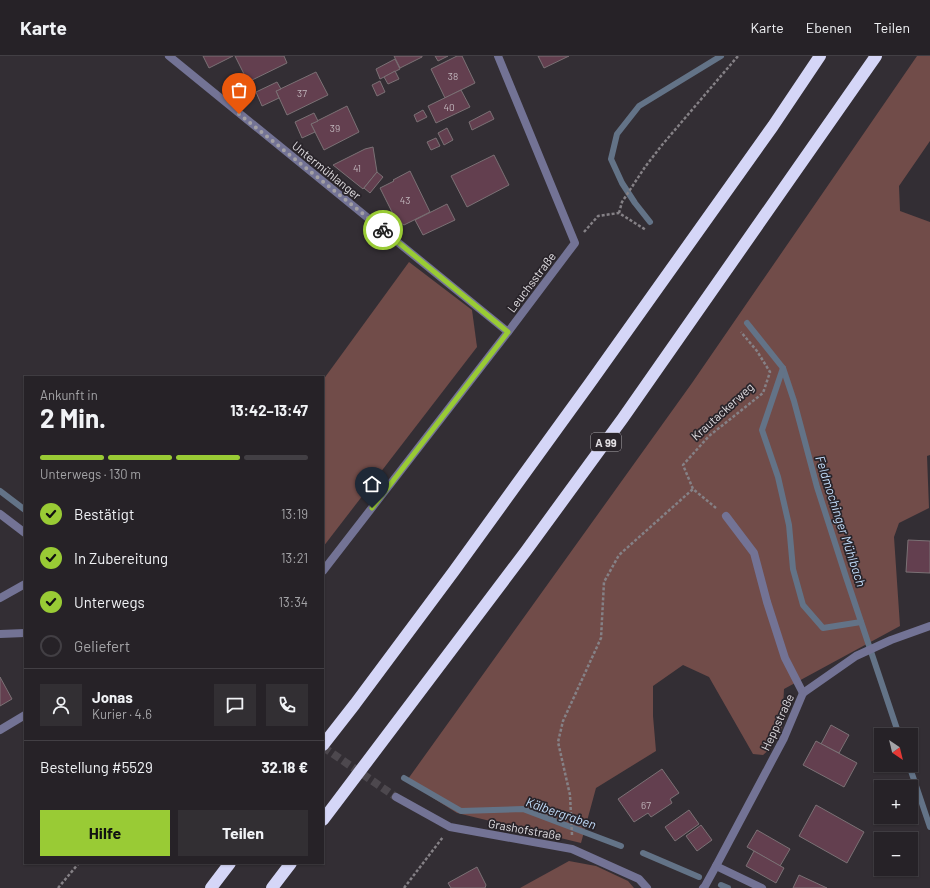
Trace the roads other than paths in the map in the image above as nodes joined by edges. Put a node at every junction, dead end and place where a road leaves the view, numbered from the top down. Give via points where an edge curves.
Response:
1 (169, 56) edge
2 (498, 56) edge
3 (820, 56) edge
4 (876, 56) edge
5 (508, 332) junction
6 (0, 514) edge
7 (726, 516) road end
8 (24, 532) edge
9 (324, 570) edge
10 (24, 585) edge
11 (0, 598) edge
12 (930, 626) edge
13 (24, 633) edge
14 (0, 634) edge
15 (803, 693) junction
16 (24, 717) edge
17 (0, 730) edge
18 (324, 744) edge
19 (396, 797) tunnel mouth
20 (324, 819) edge
21 (229, 864) edge
22 (290, 864) edge
23 (716, 866) junction
24 (211, 888) edge
25 (272, 888) edge
26 (647, 888) edge
27 (703, 888) edge
28 (762, 888) edge

1 - 5 street, Untermühlanger
2 - 5 street, Leuchsstraße via 575,243
3 - 18 highway via 590,383 454,571
4 - 20 highway, A 99 via 619,425
5 - 9 street, Leuchsstraße
6 - 8 street
7 - 15 street via 754,553 784,658
10 - 11 street
12 - 15 street, Heppstraße via 856,656
13 - 14 street
15 - 23 street, Heppstraße via 784,738
16 - 17 street
19 - 26 street, Grashofstraße via 450,827 572,849 639,879
21 - 24 highway
22 - 25 highway
23 - 27 street, Heppstraße
23 - 28 street

